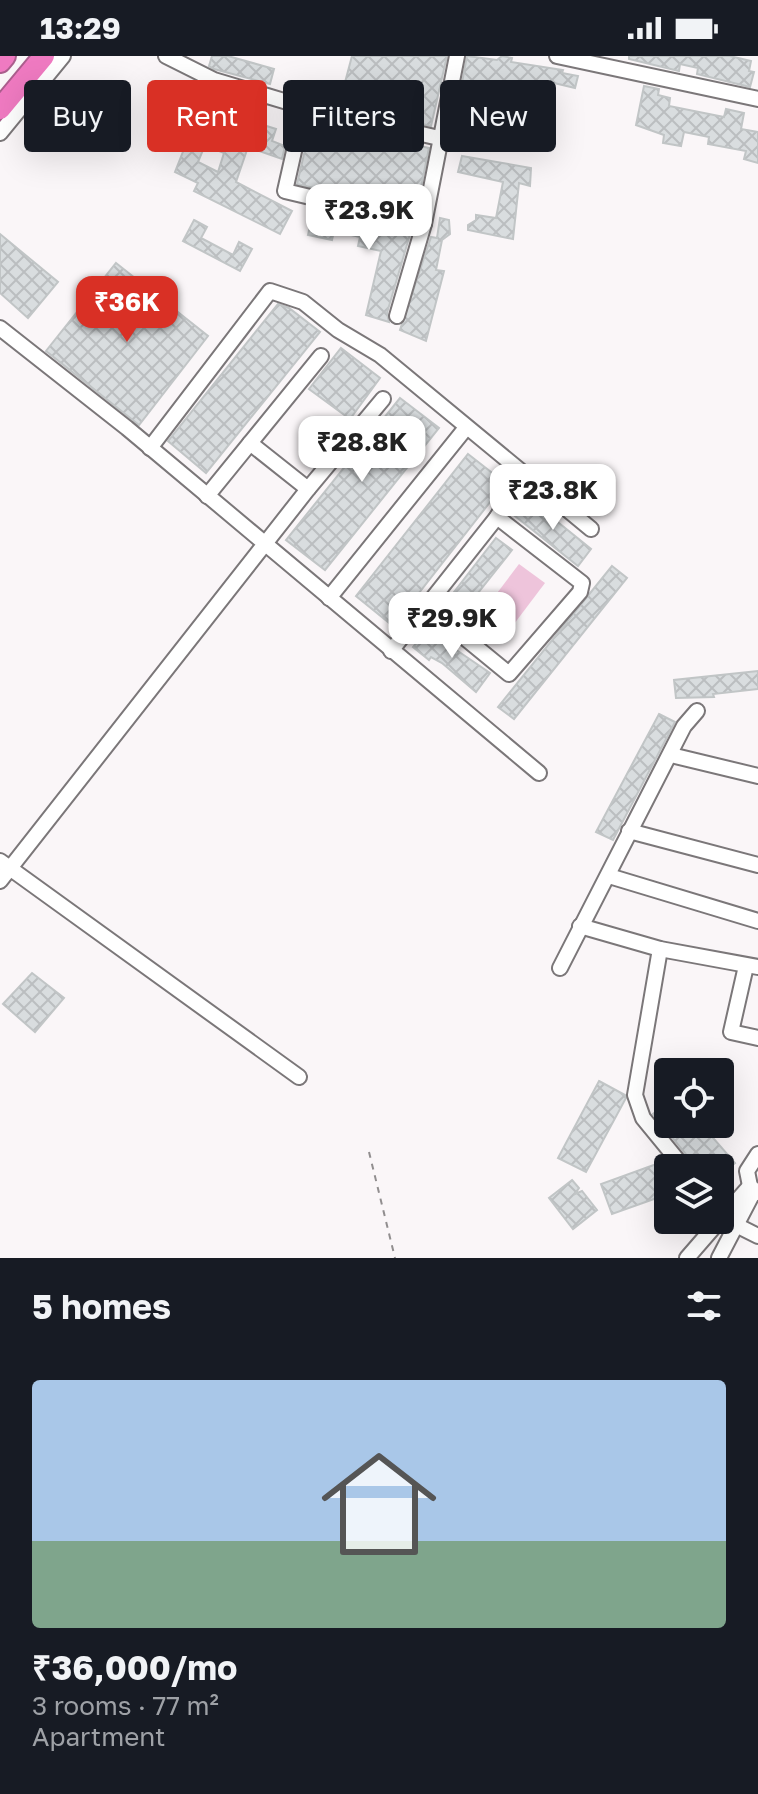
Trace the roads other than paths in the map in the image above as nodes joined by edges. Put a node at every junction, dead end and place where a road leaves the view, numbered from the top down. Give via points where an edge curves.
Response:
1 (5, 56) edge
2 (44, 56) edge
3 (63, 56) edge
4 (166, 56) edge
5 (457, 56) edge
6 (557, 56) edge
7 (0, 62) edge
8 (610, 62) edge
9 (757, 95) edge
10 (283, 101) edge
11 (0, 109) edge
12 (0, 133) edge
13 (424, 135) edge
14 (439, 138) junction
15 (294, 152) edge
16 (424, 224) junction
17 (397, 316) dead end
18 (0, 328) edge
19 (321, 356) dead end
20 (383, 399) dead end
21 (465, 429) junction
22 (250, 443) junction
23 (150, 448) junction
24 (523, 473) junction
25 (308, 489) junction
26 (207, 496) junction
27 (497, 517) junction
28 (591, 529) dead end
29 (266, 546) junction
30 (329, 598) junction
31 (426, 606) junction
32 (391, 651) junction
33 (697, 711) dead end
34 (671, 755) junction
35 (539, 773) dead end
36 (758, 776) edge
37 (629, 831) junction
38 (758, 865) edge
39 (3, 870) edge
40 (609, 876) junction
41 (758, 921) edge
42 (580, 926) junction
43 (660, 949) junction
44 (752, 966) edge
45 (560, 968) dead end
46 (758, 1038) edge
47 (299, 1077) dead end
48 (673, 1154) edge
49 (758, 1154) edge
50 (754, 1190) edge
51 (734, 1207) edge
52 (736, 1225) junction
53 (707, 1234) edge
54 (758, 1236) edge
55 (699, 1244) junction
56 (719, 1257) edge
57 (687, 1258) edge

1 - 7 highway
2 - 11 highway
3 - 12 street
4 - 10 street via 214,80
5 - 14 street
6 - 8 street
8 - 9 street
13 - 14 street
14 - 16 street
15 - 16 street via 285,191
16 - 17 street
18 - 23 street
19 - 22 street
20 - 25 street
21 - 23 street via 380,355 303,302 270,291
21 - 24 street
21 - 30 street
22 - 25 street
22 - 26 street
23 - 26 street
24 - 27 street
24 - 28 street
25 - 29 street
26 - 29 street
27 - 31 street
27 - 31 street via 582,583 580,592 509,674
29 - 30 street
29 - 39 street
30 - 32 street
31 - 32 street
32 - 35 street
33 - 34 street
34 - 36 street
34 - 37 street
37 - 38 street
37 - 40 street
39 - 47 street
40 - 41 street
40 - 42 street
42 - 43 street
42 - 45 street
43 - 44 street
43 - 48 street via 635,1095 643,1118
44 - 46 street via 731,1032
49 - 50 street via 747,1171
50 - 51 street
50 - 52 street
52 - 54 street
52 - 56 street
53 - 55 street
55 - 56 street
55 - 57 street

